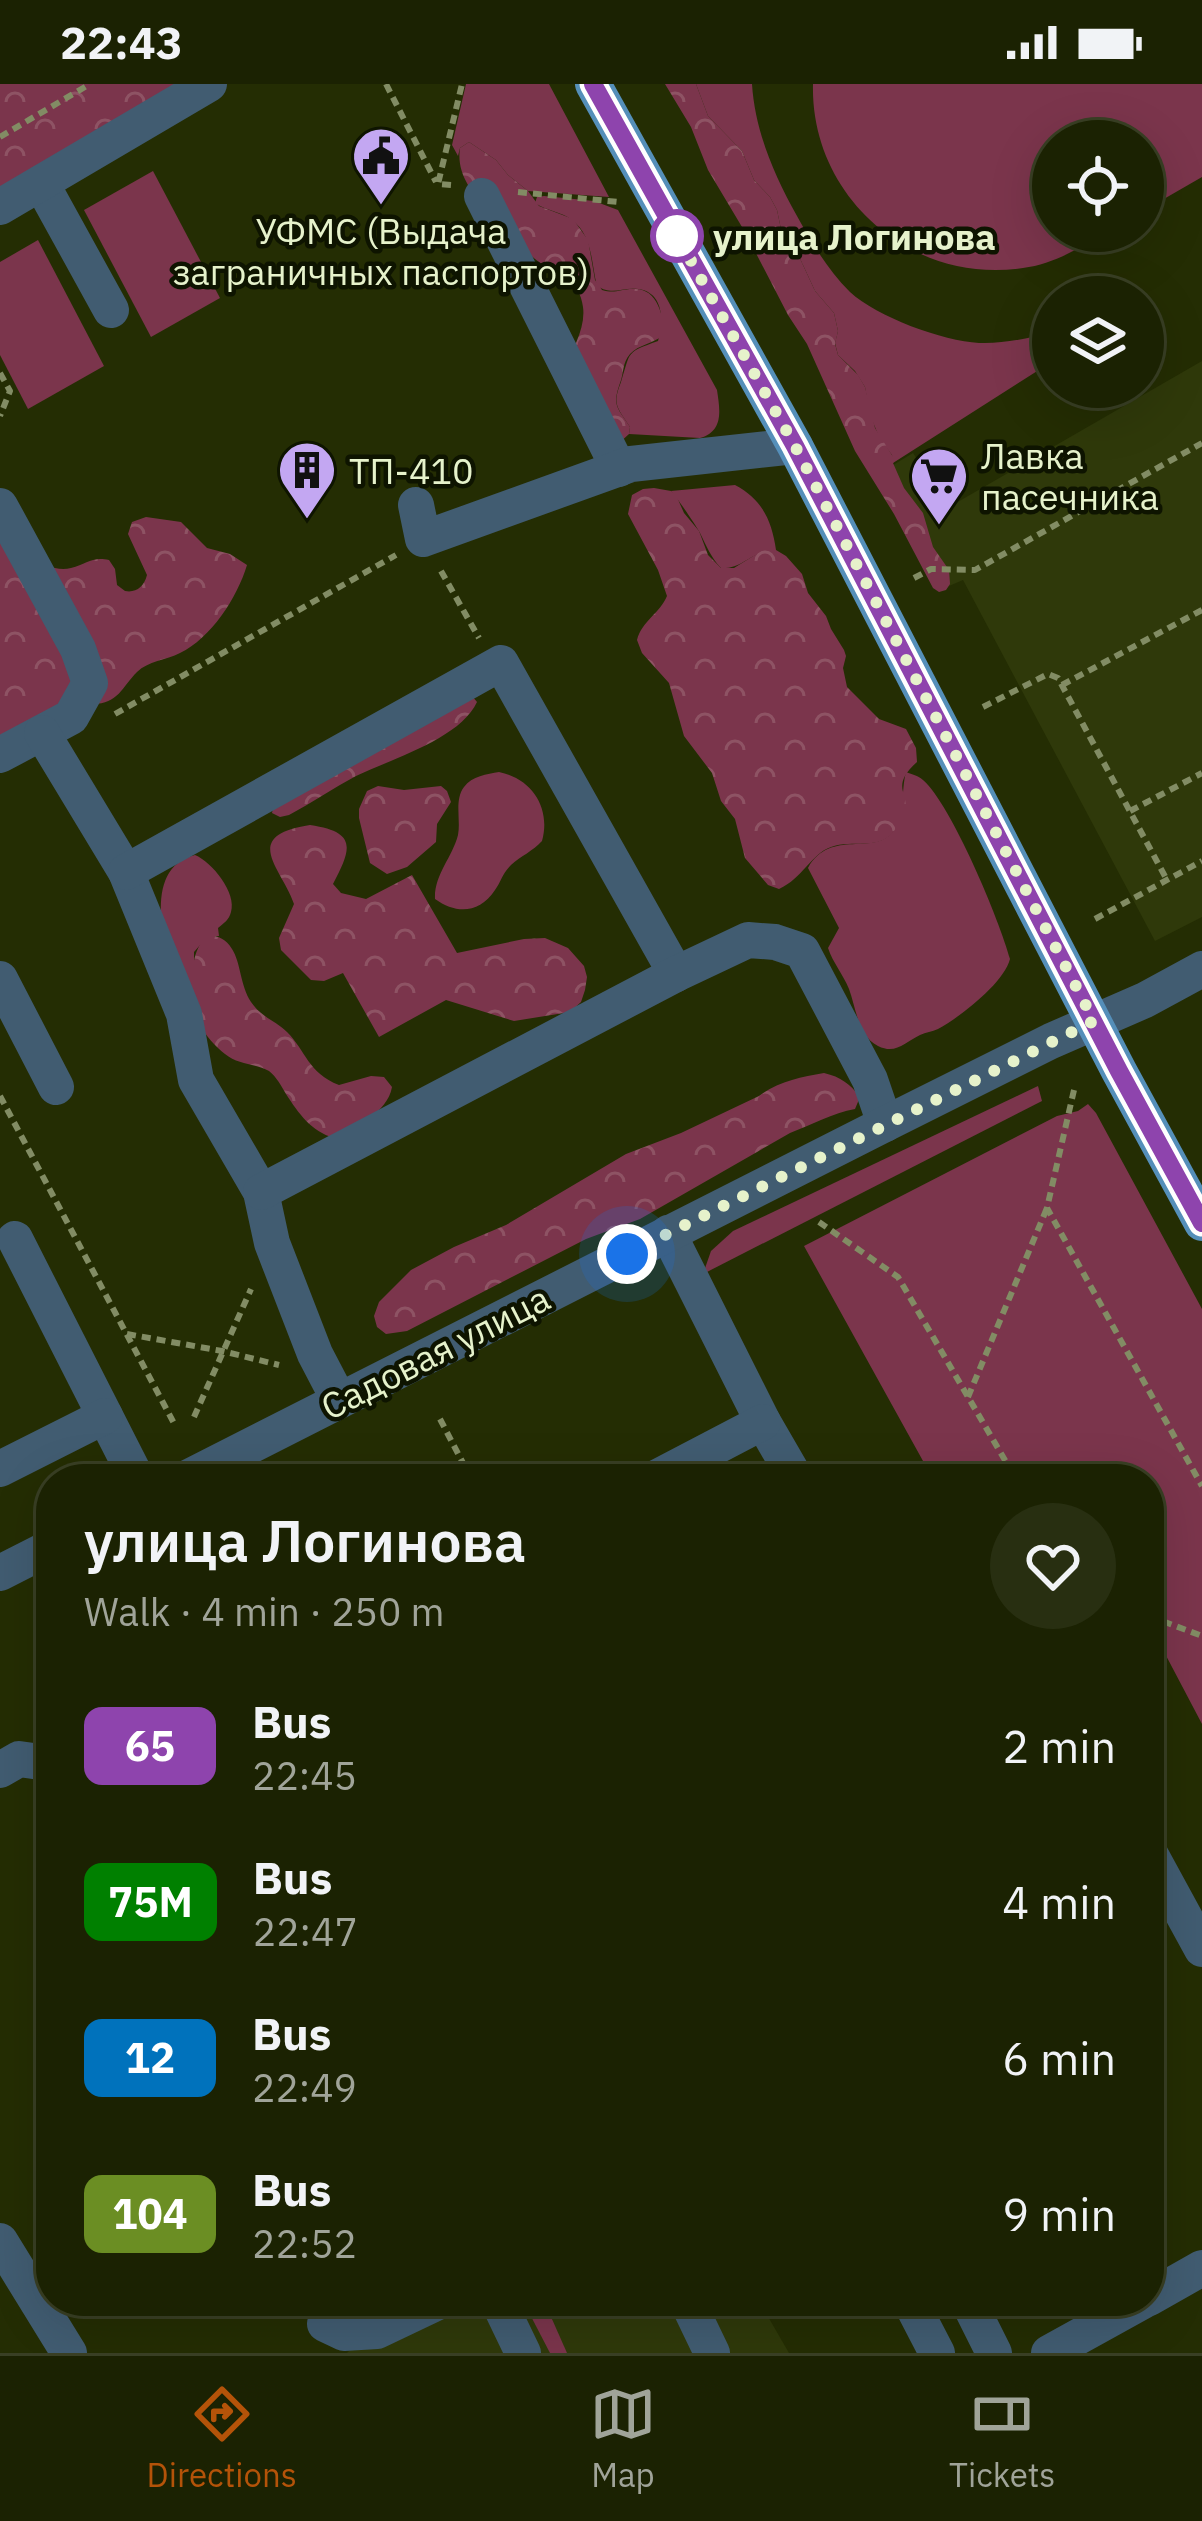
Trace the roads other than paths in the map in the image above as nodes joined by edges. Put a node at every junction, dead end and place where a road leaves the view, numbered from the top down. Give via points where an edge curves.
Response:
1 (209, 84) edge
2 (593, 84) edge
3 (41, 183) junction
4 (482, 196) road end
5 (0, 207) edge
6 (111, 310) dead end
7 (795, 446) junction
8 (619, 469) junction
9 (0, 506) edge
10 (419, 522) road end
11 (56, 725) junction
12 (0, 755) edge
13 (126, 872) junction
14 (1202, 969) edge
15 (676, 974) junction
16 (0, 980) edge
17 (1094, 1021) junction
18 (56, 1087) dead end
19 (885, 1124) junction
20 (261, 1192) junction
21 (1202, 1223) edge
22 (668, 1234) junction
23 (16, 1239) dead end
24 (339, 1400) junction
25 (105, 1416) junction
26 (763, 1422) junction
27 (129, 1464) edge
28 (214, 1464) edge
29 (683, 1464) edge
30 (787, 1464) edge
31 (0, 1468) edge
32 (36, 1555) edge
33 (0, 1573) edge
34 (36, 1761) edge
35 (0, 1770) edge
36 (1164, 1879) edge
37 (1202, 1949) edge
38 (0, 2241) edge
39 (1202, 2268) edge
40 (1164, 2289) edge
41 (36, 2299) edge
42 (46, 2316) edge
43 (415, 2316) edge
44 (505, 2316) edge
45 (694, 2316) edge
46 (918, 2316) edge
47 (976, 2316) edge
48 (1115, 2316) edge
49 (317, 2326) edge
50 (372, 2342) edge
51 (69, 2353) edge
52 (523, 2353) edge
53 (712, 2353) edge
54 (937, 2353) edge
55 (994, 2353) edge
56 (1049, 2353) edge

1 - 3 street
2 - 7 main road
3 - 5 street
3 - 6 street
4 - 8 street
7 - 8 street
7 - 17 main road
8 - 10 street
9 - 11 street via 90,683
11 - 12 street
11 - 13 street
13 - 15 street via 501,663
13 - 20 street via 184,1014 196,1080
14 - 17 street, Садовая улица
15 - 19 street via 748,940 802,951
15 - 20 street
16 - 18 street
17 - 19 street, Садовая улица
17 - 21 main road
19 - 22 street, Садовая улица
20 - 24 street via 272,1243
22 - 24 street, Садовая улица
22 - 26 street
23 - 25 street
24 - 28 street, Садовая улица
25 - 27 street
25 - 31 street
26 - 29 street
26 - 30 street
32 - 33 street
34 - 35 street via 19,1759
36 - 37 street
38 - 41 street
39 - 40 street
42 - 51 street
43 - 50 street
44 - 52 street
45 - 53 street
46 - 54 street
47 - 55 street
48 - 56 street
49 - 50 street

